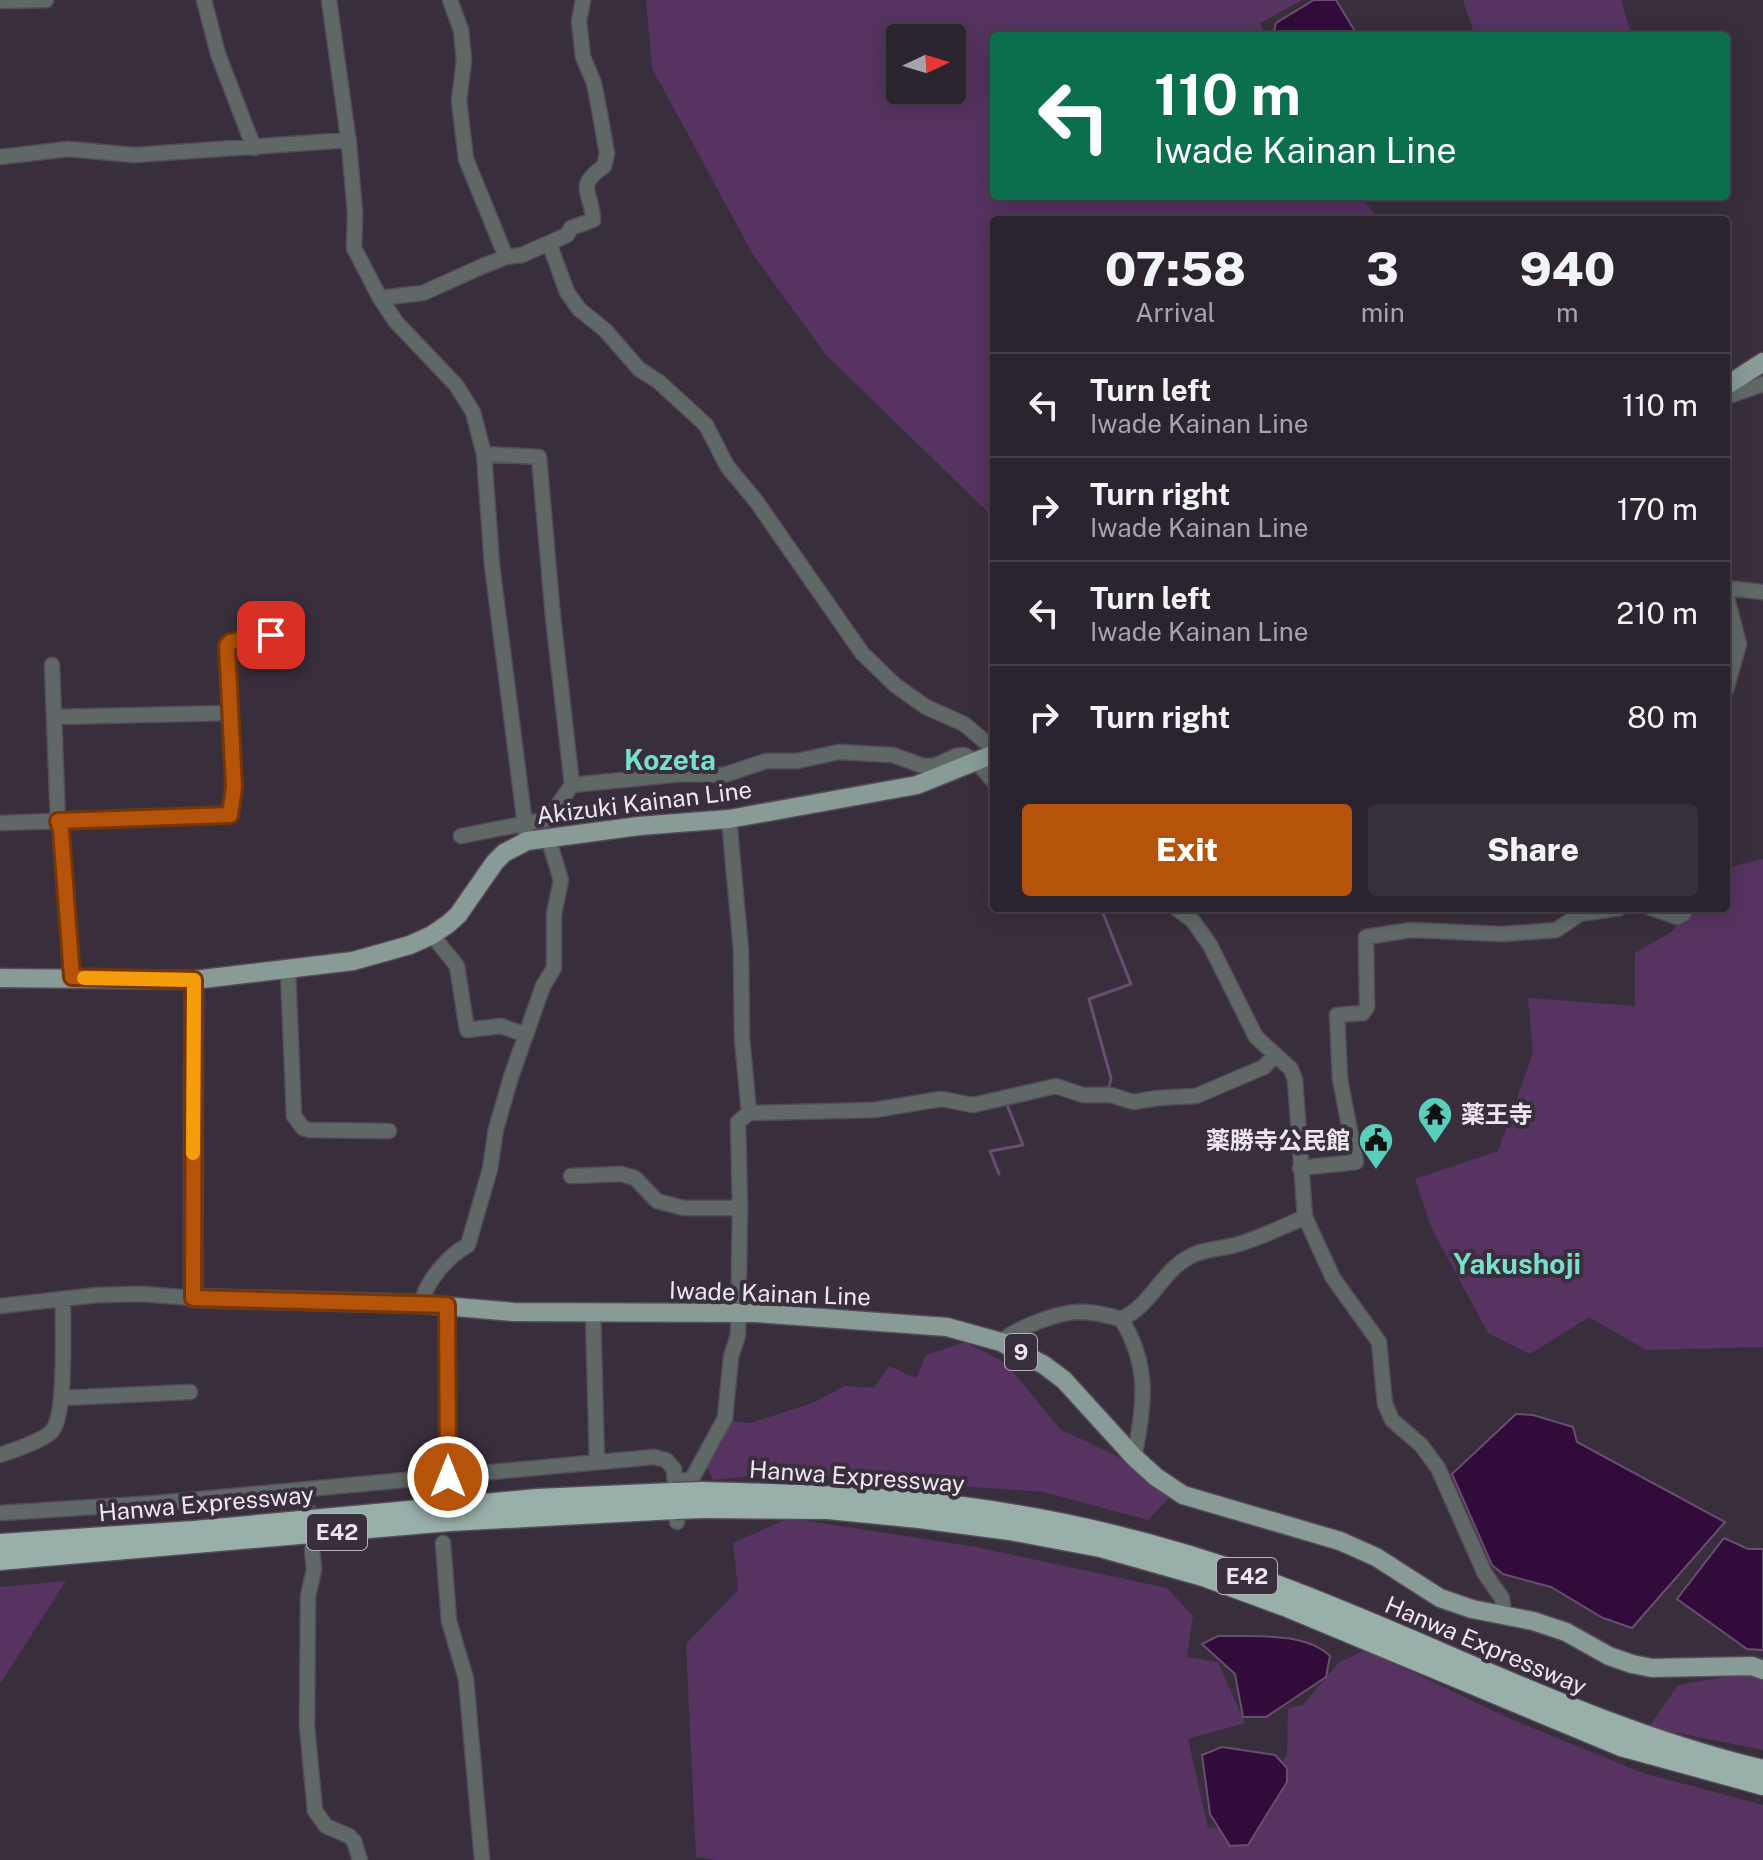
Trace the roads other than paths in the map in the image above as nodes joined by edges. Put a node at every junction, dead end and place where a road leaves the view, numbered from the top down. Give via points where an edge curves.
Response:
1 (46, 0) edge
2 (204, 0) edge
3 (329, 0) edge
4 (450, 0) edge
5 (583, 0) edge
6 (0, 1) edge
7 (349, 140) junction
8 (254, 148) junction
9 (0, 157) edge
10 (549, 243) junction
11 (506, 257) junction
12 (380, 298) junction
13 (1763, 362) edge
14 (1730, 383) edge
15 (1763, 384) edge
16 (1730, 396) edge
17 (484, 454) junction
18 (1730, 591) edge
19 (1763, 592) edge
20 (1730, 607) edge
21 (271, 635) dead end
22 (52, 665) dead end
23 (1730, 676) edge
24 (228, 713) junction
25 (56, 717) junction
26 (990, 747) edge
27 (990, 753) edge
28 (976, 761) junction
29 (990, 777) edge
30 (572, 785) junction
31 (729, 819) junction
32 (58, 821) junction
33 (0, 823) edge
34 (526, 832) junction
35 (461, 836) dead end
36 (548, 838) junction
37 (1181, 912) edge
38 (1593, 912) edge
39 (1663, 912) edge
40 (1684, 912) edge
41 (432, 935) junction
42 (288, 970) junction
43 (72, 977) junction
44 (0, 978) edge
45 (194, 980) junction
46 (526, 1035) junction
47 (1275, 1055) junction
48 (749, 1113) junction
49 (389, 1131) dead end
50 (1300, 1168) junction
51 (571, 1176) dead end
52 (740, 1208) junction
53 (1305, 1217) junction
54 (193, 1298) junction
55 (63, 1300) junction
56 (421, 1304) junction
57 (447, 1305) junction
58 (0, 1306) edge
59 (593, 1313) junction
60 (739, 1313) junction
61 (1121, 1319) junction
62 (1001, 1342) junction
63 (190, 1392) dead end
64 (61, 1398) junction
65 (0, 1455) edge
66 (1134, 1457) junction
67 (597, 1462) junction
68 (447, 1482) junction
69 (307, 1489) junction
70 (703, 1500) junction
71 (675, 1501) junction
72 (309, 1505) tunnel mouth
73 (0, 1513) edge
74 (443, 1543) dead end
75 (0, 1544) edge
76 (312, 1550) dead end
77 (0, 1560) edge
78 (1504, 1615) junction
79 (1763, 1670) edge
80 (1763, 1770) edge
81 (1763, 1785) edge
82 (360, 1860) edge
83 (482, 1860) edge

1 - 6 street
2 - 8 street via 218,54
3 - 7 street
4 - 11 street via 461,30 459,101 466,159
5 - 10 street via 583,57 594,83 607,154 604,166 586,184 593,220
7 - 8 street
7 - 12 street via 354,248
8 - 9 street via 134,155 68,149
10 - 11 street
10 - 26 street via 579,309 706,425 727,466 862,653 895,685 964,724
11 - 12 street via 423,293
12 - 17 street via 456,385 473,412
13 - 14 main road
15 - 16 street
17 - 30 street via 539,457
17 - 34 street via 492,565
18 - 19 street
20 - 23 street via 1739,644
21 - 24 street via 227,646
22 - 25 street
24 - 25 street
24 - 32 street via 234,787 230,815
25 - 32 street
27 - 28 main road, Akizuki Kainan Line
28 - 29 street
28 - 30 street via 964,755 923,766 893,755 839,752 766,761 724,775
28 - 31 main road, Akizuki Kainan Line via 917,785
30 - 34 street via 548,819
31 - 36 main road, Akizuki Kainan Line
31 - 48 street
32 - 33 street
32 - 43 street
34 - 35 street
34 - 36 main road, Akizuki Kainan Line
34 - 41 main road, Akizuki Kainan Line via 495,862 458,915
36 - 46 street via 561,880 554,914 554,968
37 - 47 street via 1210,945 1256,1037
38 - 50 street via 1556,930 1411,930 1366,937 1367,1007 1363,1013 1337,1015 1340,1079 1356,1162
39 - 40 street via 1677,917
41 - 42 main road, Akizuki Kainan Line via 353,961
41 - 46 street via 457,966 467,1030 501,1026
42 - 45 main road, Akizuki Kainan Line
42 - 49 street via 294,1116 309,1130
43 - 44 main road
43 - 45 main road
45 - 54 main road
46 - 56 street via 468,1245 445,1262
47 - 48 street via 1264,1067 1196,1096 1133,1102 1056,1086 973,1105 941,1099 874,1110
47 - 50 street via 1295,1080
48 - 52 street via 738,1122
50 - 53 street
51 - 52 street via 621,1174 635,1178 657,1201 684,1208
52 - 60 street
53 - 61 street via 1241,1244 1191,1255 1148,1301
53 - 78 street via 1333,1278 1379,1342 1385,1404 1392,1420 1438,1468 1485,1574 1502,1598
54 - 55 street via 127,1294
54 - 56 main road, Iwade Kainan Line / 9
55 - 58 street
55 - 64 street
56 - 57 main road, Iwade Kainan Line / 9
57 - 59 main road, Iwade Kainan Line / 9
57 - 68 street
59 - 60 main road, Iwade Kainan Line / 9
59 - 67 street
60 - 62 main road, Iwade Kainan Line / 9 via 947,1327
60 - 71 street via 725,1418
61 - 62 street via 1075,1312 1013,1331
61 - 66 street via 1140,1355 1143,1401
62 - 66 main road, Iwade Kainan Line / 9 via 1064,1380
63 - 64 street
64 - 65 street via 51,1432
66 - 78 main road, Iwade Kainan Line / 9 via 1183,1495 1340,1541 1440,1598
67 - 68 street
67 - 71 street via 666,1460 674,1469
68 - 69 street via 440,1476
69 - 72 street
69 - 73 street
70 - 71 highway, Hanwa Expressway / E42, bridge
70 - 80 highway, Hanwa Expressway / E42 via 843,1496 911,1501 1104,1534 1271,1583 1577,1712 1669,1745
70 - 81 highway, Hanwa Expressway / E42 via 919,1518 1100,1547 1285,1606 1621,1746
71 - 75 highway, Hanwa Expressway / E42 via 537,1499
71 - 77 highway, Hanwa Expressway / E42
74 - 83 street via 449,1621 466,1679
76 - 82 street via 307,1726 315,1811 326,1826 354,1841
78 - 79 main road, Iwade Kainan Line / 9 via 1566,1632 1632,1664

